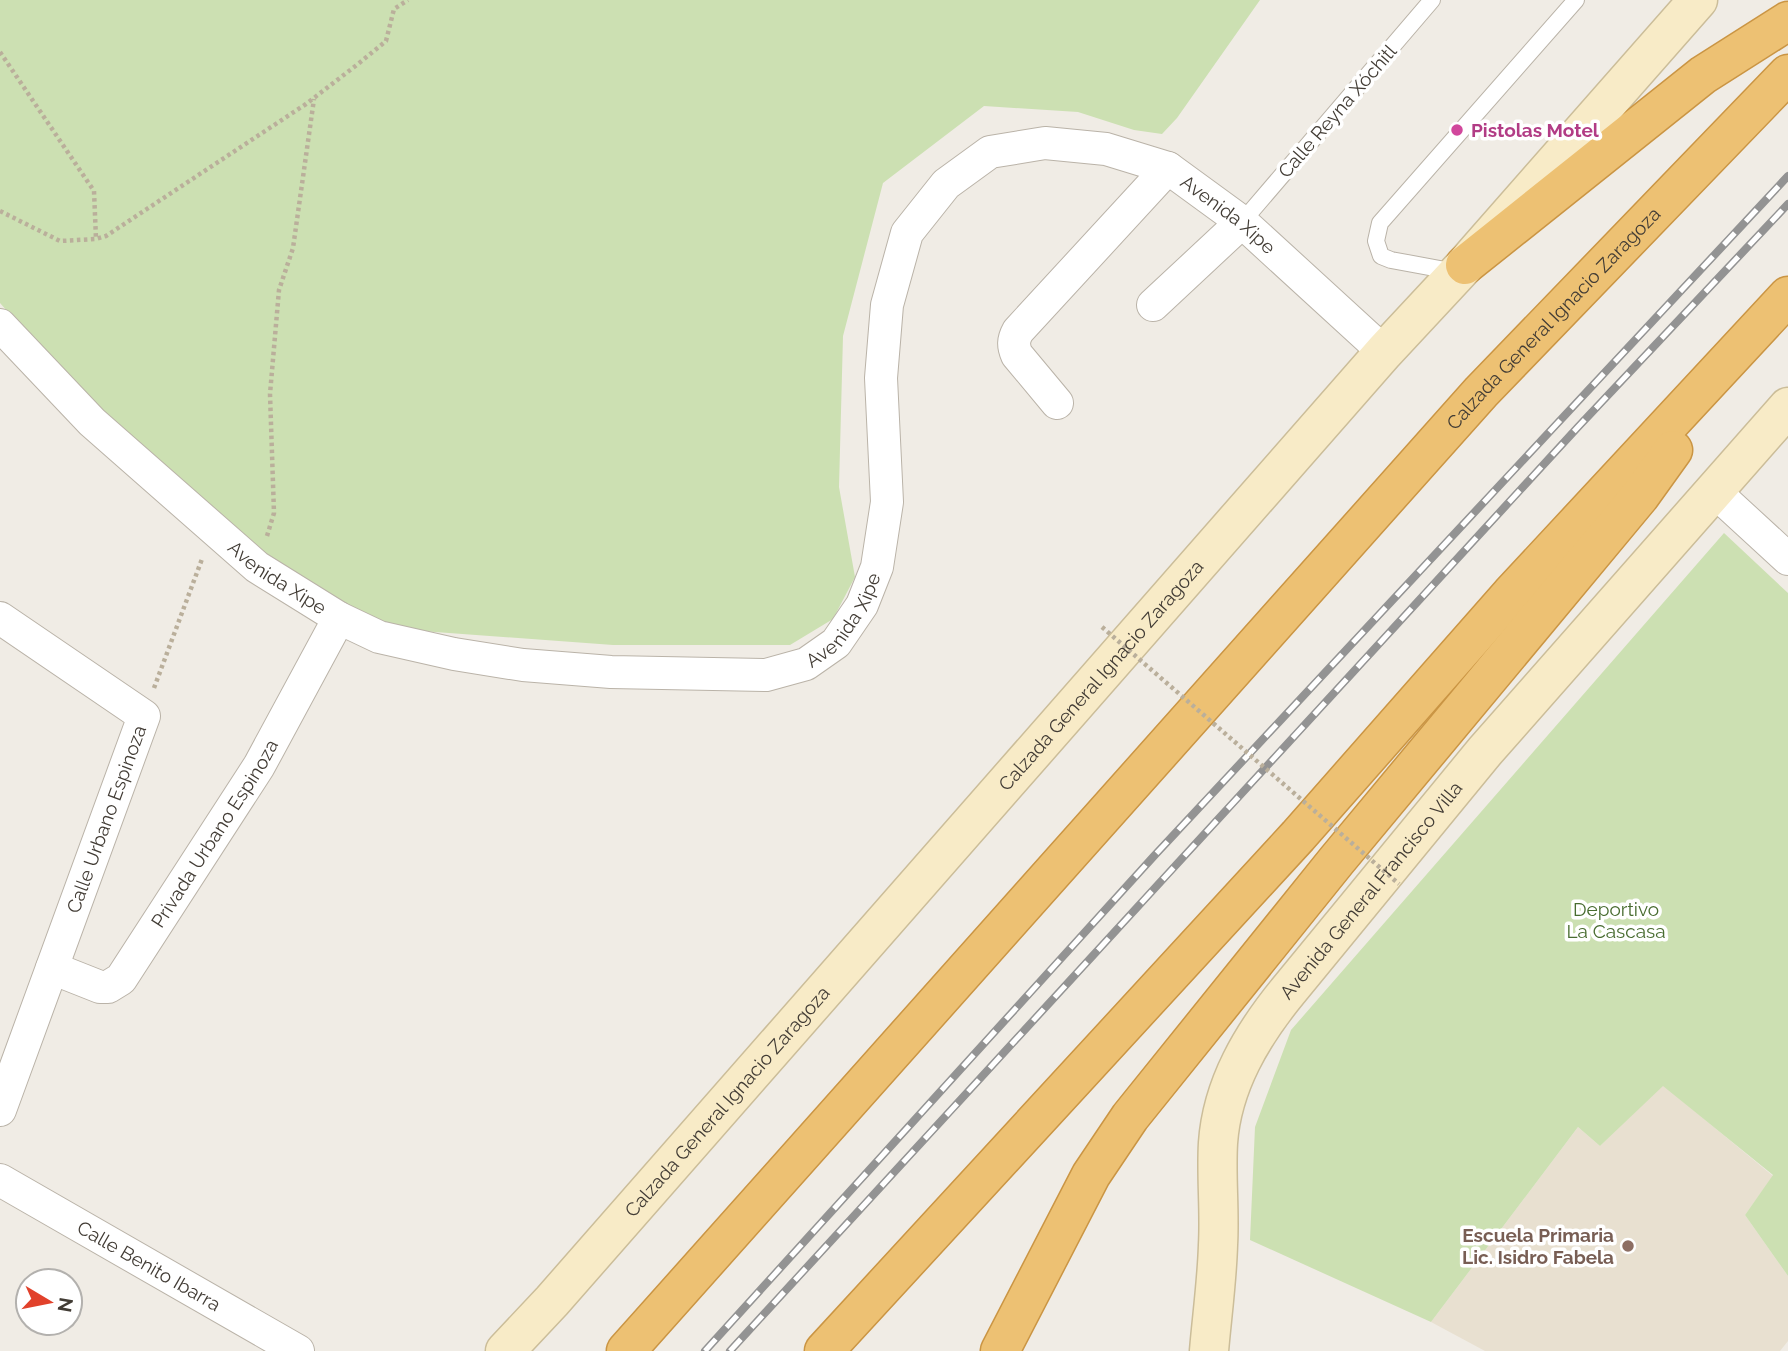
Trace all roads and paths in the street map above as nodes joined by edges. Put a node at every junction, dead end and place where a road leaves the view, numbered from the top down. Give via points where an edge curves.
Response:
1 (408, 0) edge
2 (1432, 0) edge
3 (1576, 0) edge
4 (1698, 0) edge
5 (1788, 21) edge
6 (0, 52) edge
7 (1788, 74) edge
8 (314, 98) junction
9 (1168, 168) junction
10 (0, 211) edge
11 (1242, 222) junction
12 (96, 239) junction
13 (1461, 269) junction
14 (1783, 301) edge
15 (1153, 305) dead end
16 (0, 325) edge
17 (1384, 352) junction
18 (1057, 403) dead end
19 (1788, 407) edge
20 (1714, 491) junction
21 (213, 529) junction
22 (1788, 559) edge
23 (257, 567) junction
24 (0, 618) edge
25 (339, 618) junction
26 (1102, 627) dead end
27 (144, 716) junction
28 (1485, 751) junction
29 (1399, 884) dead end
30 (52, 968) junction
31 (0, 1110) edge
32 (1130, 1117) junction
33 (0, 1180) edge
34 (299, 1351) edge
35 (505, 1351) edge
36 (626, 1351) edge
37 (824, 1351) edge
38 (1000, 1351) edge
39 (1209, 1351) edge

1 - 8 path via 394,9 386,41
2 - 11 lane, Calle Reyna Xóchitl
3 - 13 lane via 1380,223 1376,240 1381,256
4 - 13 main road, Calzada General Ignacio Zaragoza
5 - 13 highway via 1703,75
6 - 12 path via 94,191
7 - 36 highway, Calzada General Ignacio Zaragoza via 1481,392
8 - 12 path
8 - 23 path via 293,248 279,290 270,394 274,513
9 - 11 street, Avenida Xipe
9 - 18 street via 1014,339 1017,355
9 - 25 street, Avenida Xipe via 1106,149 1045,143 990,152 946,184 907,233 887,305 881,378 887,502 877,567 862,605 836,643 806,664 766,675 523,665 379,638
10 - 12 path via 60,241
11 - 15 street
11 - 17 street, Avenida Xipe
13 - 17 main road, Calzada General Ignacio Zaragoza
14 - 32 highway via 1640,496
14 - 37 highway
16 - 21 street, Avenida Xipe via 92,422
17 - 35 main road, Calzada General Ignacio Zaragoza
19 - 20 main road
20 - 22 street
20 - 28 main road
21 - 23 street, Avenida Xipe
21 - 27 path, Calle Urbano Espinoza
23 - 25 street, Avenida Xipe
24 - 27 street
25 - 30 street, Privada Urbano Espinoza via 259,766 121,979 100,987
26 - 29 path, bridge
27 - 30 street, Calle Urbano Espinoza
28 - 32 main road via 1410,816
28 - 39 main road, Avenida General Francisco Villa via 1280,1000 1243,1056 1224,1102 1218,1141 1219,1244
30 - 31 street, Calle Urbano Espinoza
32 - 38 highway via 1091,1175
33 - 34 street, Calle Benito Ibarra

